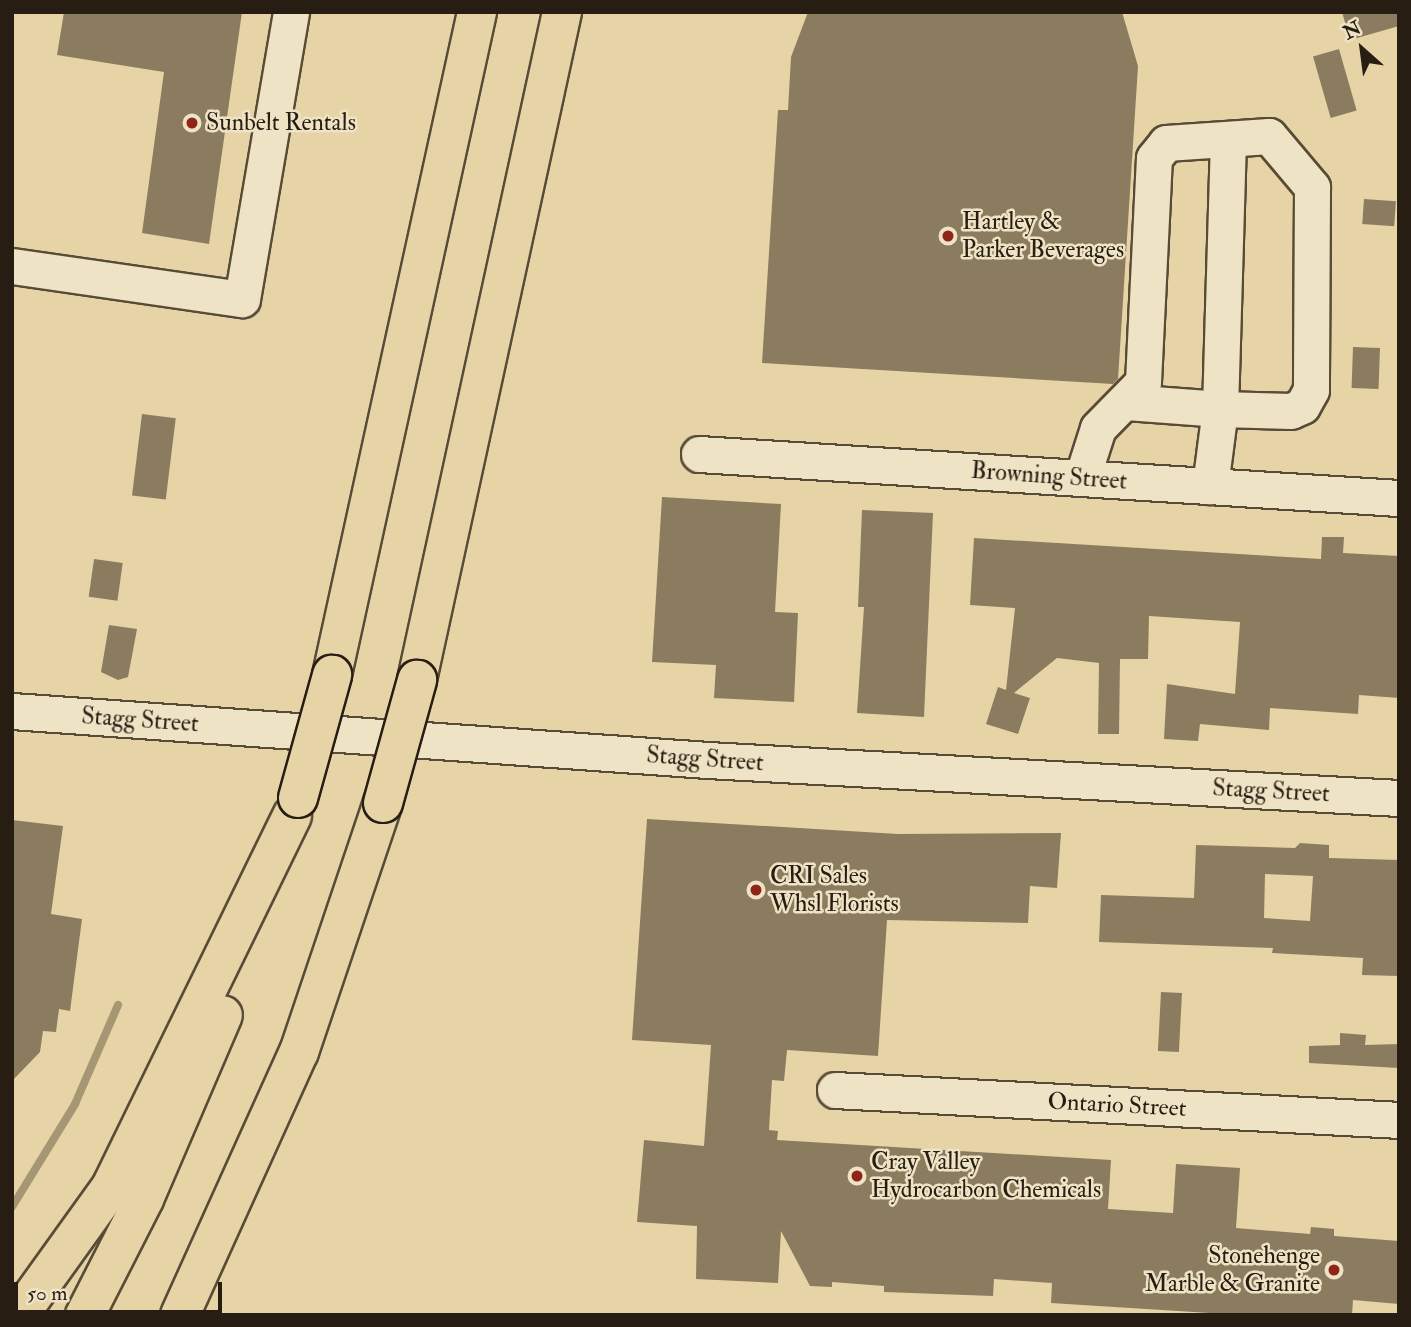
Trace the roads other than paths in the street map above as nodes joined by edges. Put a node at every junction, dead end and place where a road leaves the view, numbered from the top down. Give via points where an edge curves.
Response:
1 (291, 12) edge
2 (477, 12) edge
3 (562, 12) edge
4 (1227, 139) junction
5 (12, 266) edge
6 (1127, 402) junction
7 (1220, 409) junction
8 (699, 454) dead end
9 (1082, 478) junction
10 (1210, 486) junction
11 (1399, 498) edge
12 (12, 711) edge
13 (1399, 798) edge
14 (295, 807) junction
15 (835, 1090) dead end
16 (1399, 1121) edge
17 (19, 1315) edge
18 (85, 1315) edge
19 (180, 1315) edge

1 - 5 street via 242,299
2 - 14 highway, bridge via 332,675
3 - 19 highway, bridge via 417,680 383,803 299,1052
4 - 6 street via 1166,144 1154,158 1143,382
4 - 7 street
4 - 7 street via 1269,136 1298,167 1312,187 1315,247 1309,398 1290,411
6 - 7 street
6 - 9 street via 1098,428
7 - 10 street
8 - 9 street, Browning Street
9 - 10 street, Browning Street
10 - 11 street, Browning Street
12 - 13 street, Stagg Street via 708,760
14 - 17 highway via 111,1187
14 - 18 highway via 187,1104
15 - 16 street, Ontario Street

